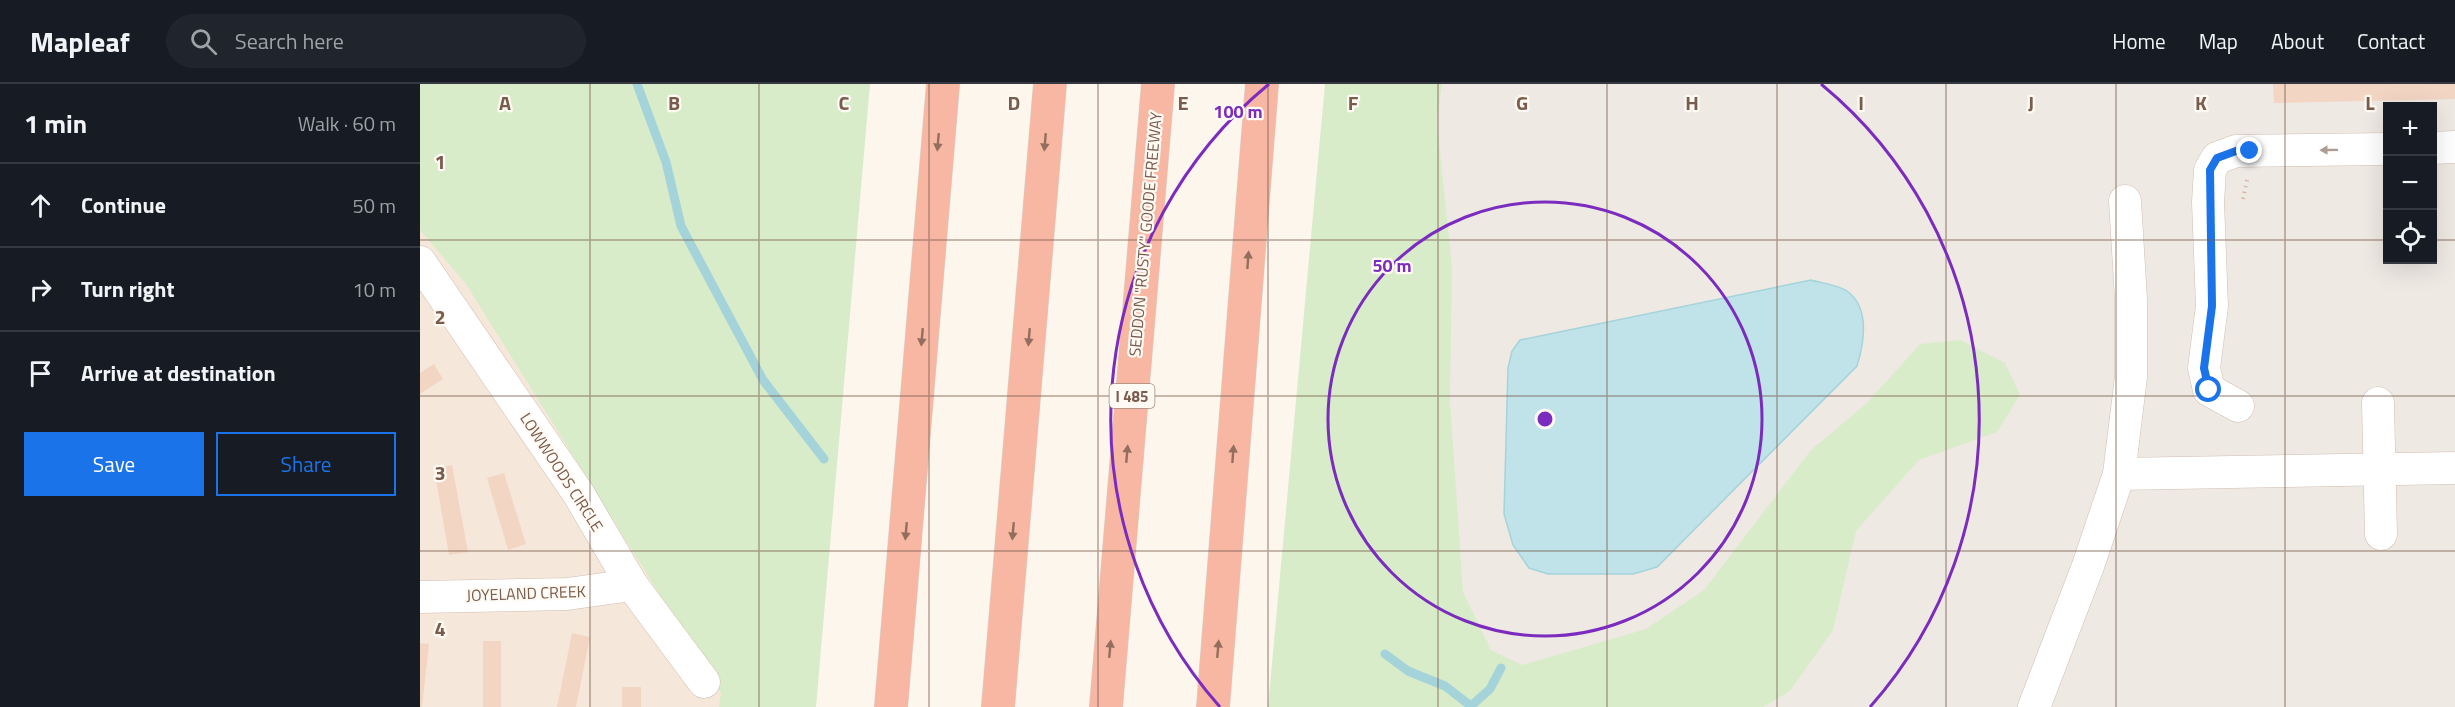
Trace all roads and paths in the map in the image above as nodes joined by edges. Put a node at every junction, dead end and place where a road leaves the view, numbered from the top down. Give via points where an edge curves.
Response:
1 (943, 84) edge
2 (1050, 84) edge
3 (1158, 84) edge
4 (1262, 84) edge
5 (2455, 147) edge
6 (2437, 148) edge
7 (2383, 149) edge
8 (2125, 201) dead end
9 (420, 262) edge
10 (2378, 403) dead end
11 (2238, 406) dead end
12 (2455, 468) edge
13 (2380, 469) junction
14 (2119, 474) junction
15 (2381, 534) dead end
16 (632, 585) junction
17 (420, 597) edge
18 (704, 682) dead end
19 (891, 707) edge
20 (999, 707) edge
21 (1106, 707) edge
22 (1213, 707) edge
23 (2034, 707) edge

1 -> 19 highway
2 -> 20 highway
21 -> 3 highway, SEDDON "RUSTY" GOODE FREEWAY / I 485
22 -> 4 highway
5 - 6 street
7 -> 11 street via 2236,151 2217,158 2210,170 2212,306 2204,368 2209,390
8 - 14 street via 2132,299 2131,377
9 - 16 street, LOWWOODS CIRCLE via 578,493
10 - 13 street
12 - 13 street
13 - 14 street
13 - 15 street
14 - 23 street
16 - 17 street, JOYELAND CREEK via 567,594
16 - 18 street, LOWWOODS CIRCLE

